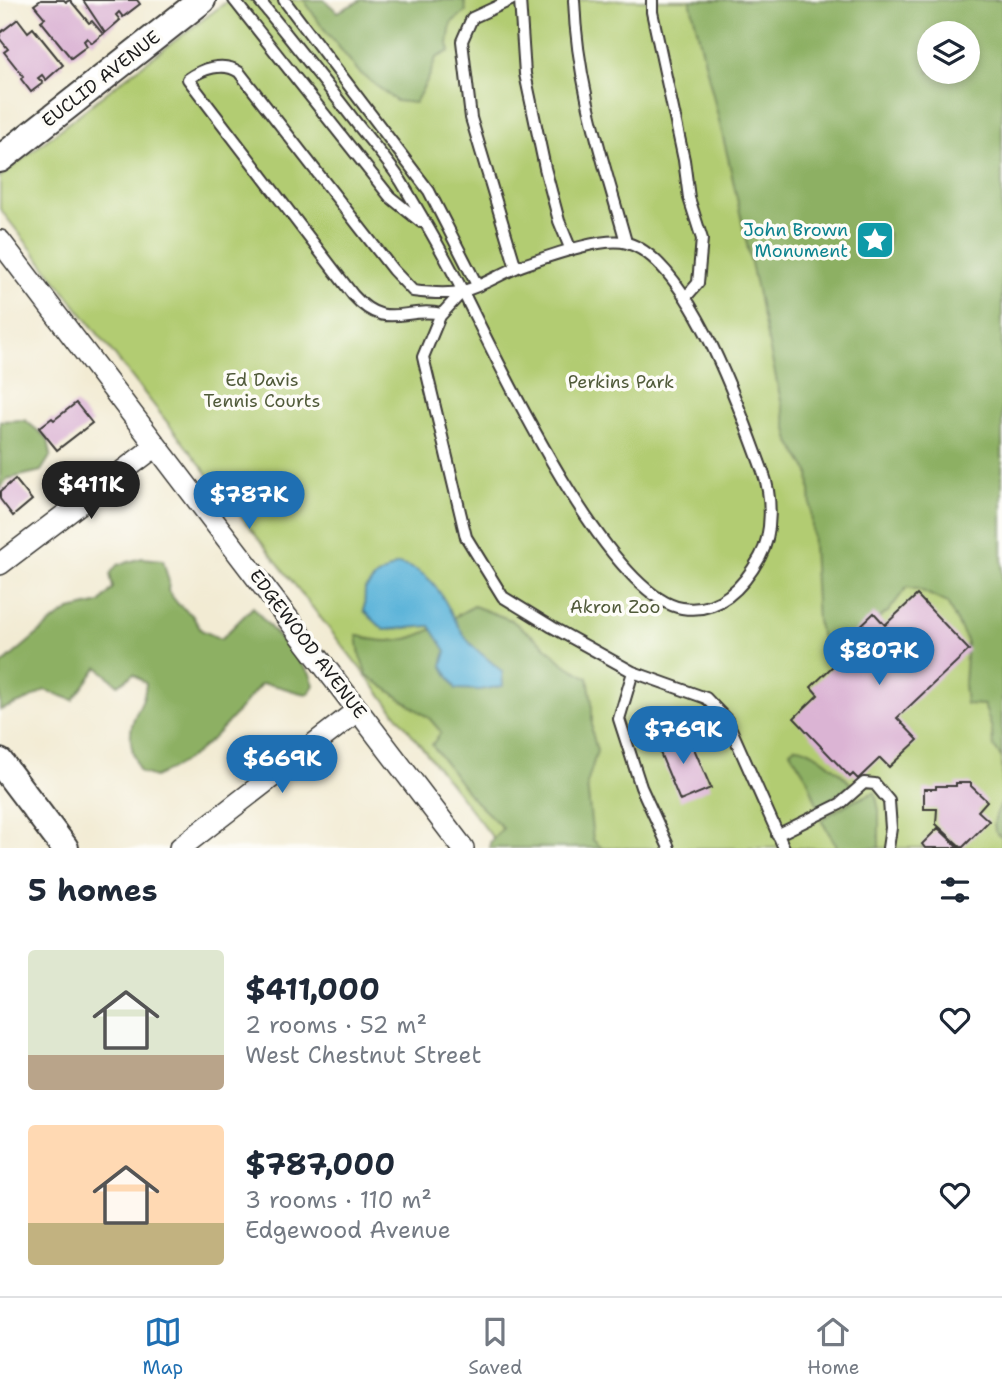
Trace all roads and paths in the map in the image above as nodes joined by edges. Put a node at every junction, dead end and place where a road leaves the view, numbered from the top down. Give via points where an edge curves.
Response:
1 (202, 0) edge
2 (234, 0) edge
3 (259, 0) edge
4 (284, 0) edge
5 (511, 0) edge
6 (520, 0) edge
7 (574, 0) edge
8 (652, 0) edge
9 (0, 159) edge
10 (427, 227) junction
11 (0, 241) edge
12 (626, 242) junction
13 (571, 250) junction
14 (516, 268) junction
15 (477, 285) junction
16 (463, 292) junction
17 (686, 297) junction
18 (442, 314) junction
19 (156, 446) junction
20 (0, 564) edge
21 (634, 672) junction
22 (358, 710) junction
23 (0, 762) edge
24 (777, 835) junction
25 (65, 848) edge
26 (180, 848) edge
27 (463, 848) edge
28 (669, 848) edge
29 (783, 848) edge
30 (888, 848) edge

1 - 9 street, EUCLID AVENUE
2 - 10 lane via 390,197
3 - 10 lane via 399,178
4 - 15 lane via 429,191
5 - 14 lane via 472,18 462,41 471,118
6 - 13 lane via 524,74 548,181
7 - 12 lane via 578,61 588,111
8 - 17 lane via 689,198 702,239 698,282
10 - 16 lane
11 - 19 street, EDGEWOOD AVENUE
12 - 13 lane via 594,243
12 - 17 lane via 652,256
13 - 14 lane
14 - 15 lane
15 - 16 lane
16 - 17 lane via 544,452 594,527 632,575 681,608 709,606 730,597 748,579 765,549 769,518 766,480 745,422
16 - 18 lane
16 - 18 lane via 426,293 406,286 239,72 211,68 188,79 365,307 387,316
18 - 21 lane via 422,356 466,537 503,597
19 - 20 street
19 - 22 street, EDGEWOOD AVENUE
21 - 24 lane via 705,698 727,720
21 - 28 lane via 619,719 641,786
22 - 26 street
22 - 27 street, EDGEWOOD AVENUE
23 - 25 street
24 - 29 lane
24 - 30 lane via 840,804 864,783 875,785 889,802

